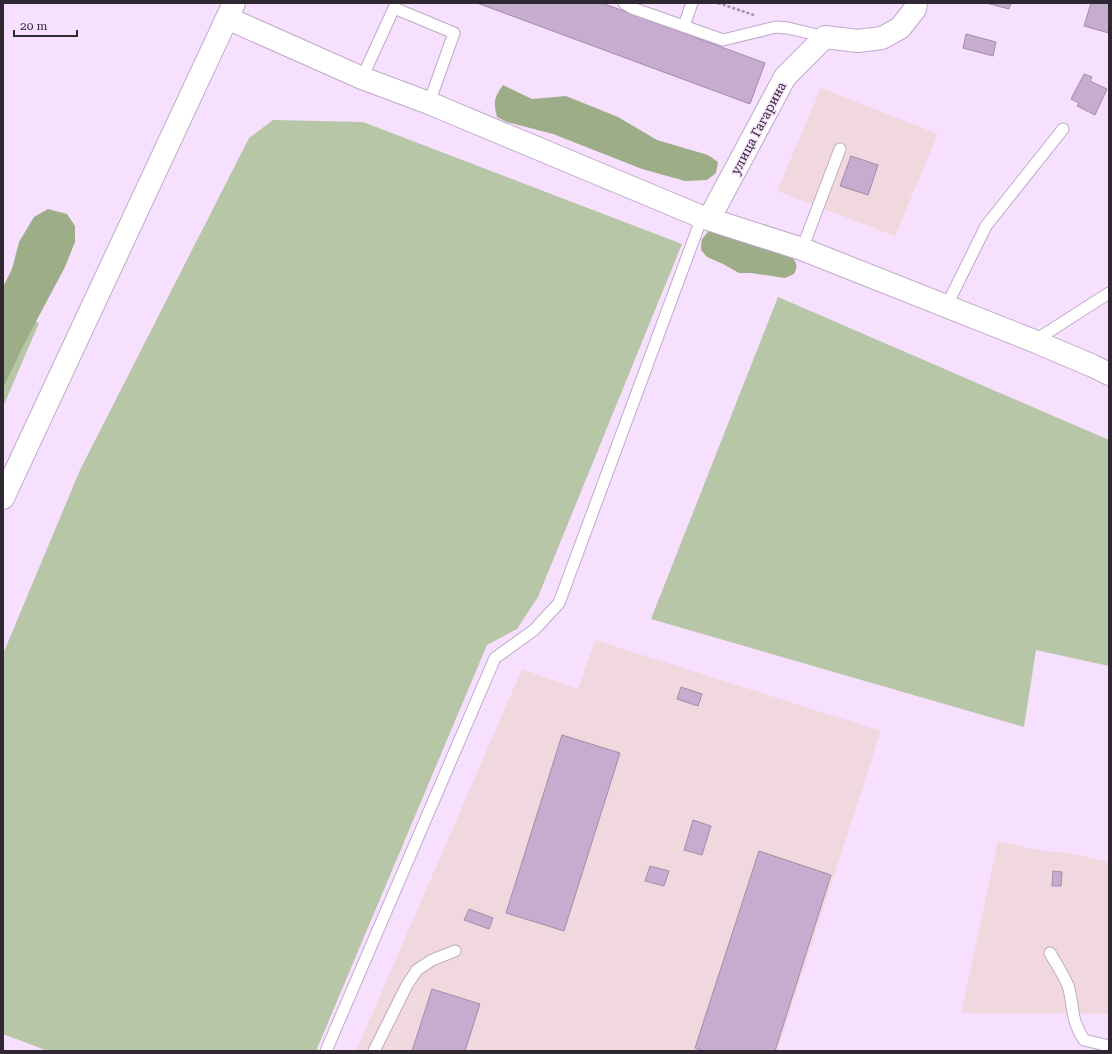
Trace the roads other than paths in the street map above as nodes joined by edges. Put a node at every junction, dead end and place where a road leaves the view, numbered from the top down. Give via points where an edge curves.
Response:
1 (624, 3) edge
2 (692, 3) edge
3 (916, 3) edge
4 (231, 10) edge
5 (684, 26) junction
6 (825, 37) junction
7 (362, 78) junction
8 (429, 103) junction
9 (1063, 129) dead end
10 (840, 149) dead end
11 (706, 218) junction
12 (802, 249) junction
13 (1109, 293) edge
14 (946, 307) junction
15 (1034, 341) junction
16 (1109, 374) edge
17 (3, 498) edge
18 (454, 951) dead end
19 (1050, 953) dead end
20 (1109, 1046) edge
21 (326, 1051) edge
22 (374, 1051) edge

1 - 5 lane
2 - 5 lane
3 - 6 street via 915,9 900,28 882,38 858,41
4 - 7 street
4 - 17 street
5 - 6 lane via 723,40 776,27
6 - 11 street, улица Гагарина via 786,77
7 - 8 street
7 - 8 lane via 394,8 454,32
8 - 11 street
9 - 14 lane via 986,226
10 - 12 lane
11 - 12 street
11 - 21 lane via 559,603 534,630 495,658
12 - 14 street
13 - 15 lane
14 - 15 street
15 - 16 street
18 - 22 lane via 432,960 417,970
19 - 20 lane via 1069,988 1072,1013 1080,1035 1084,1040

